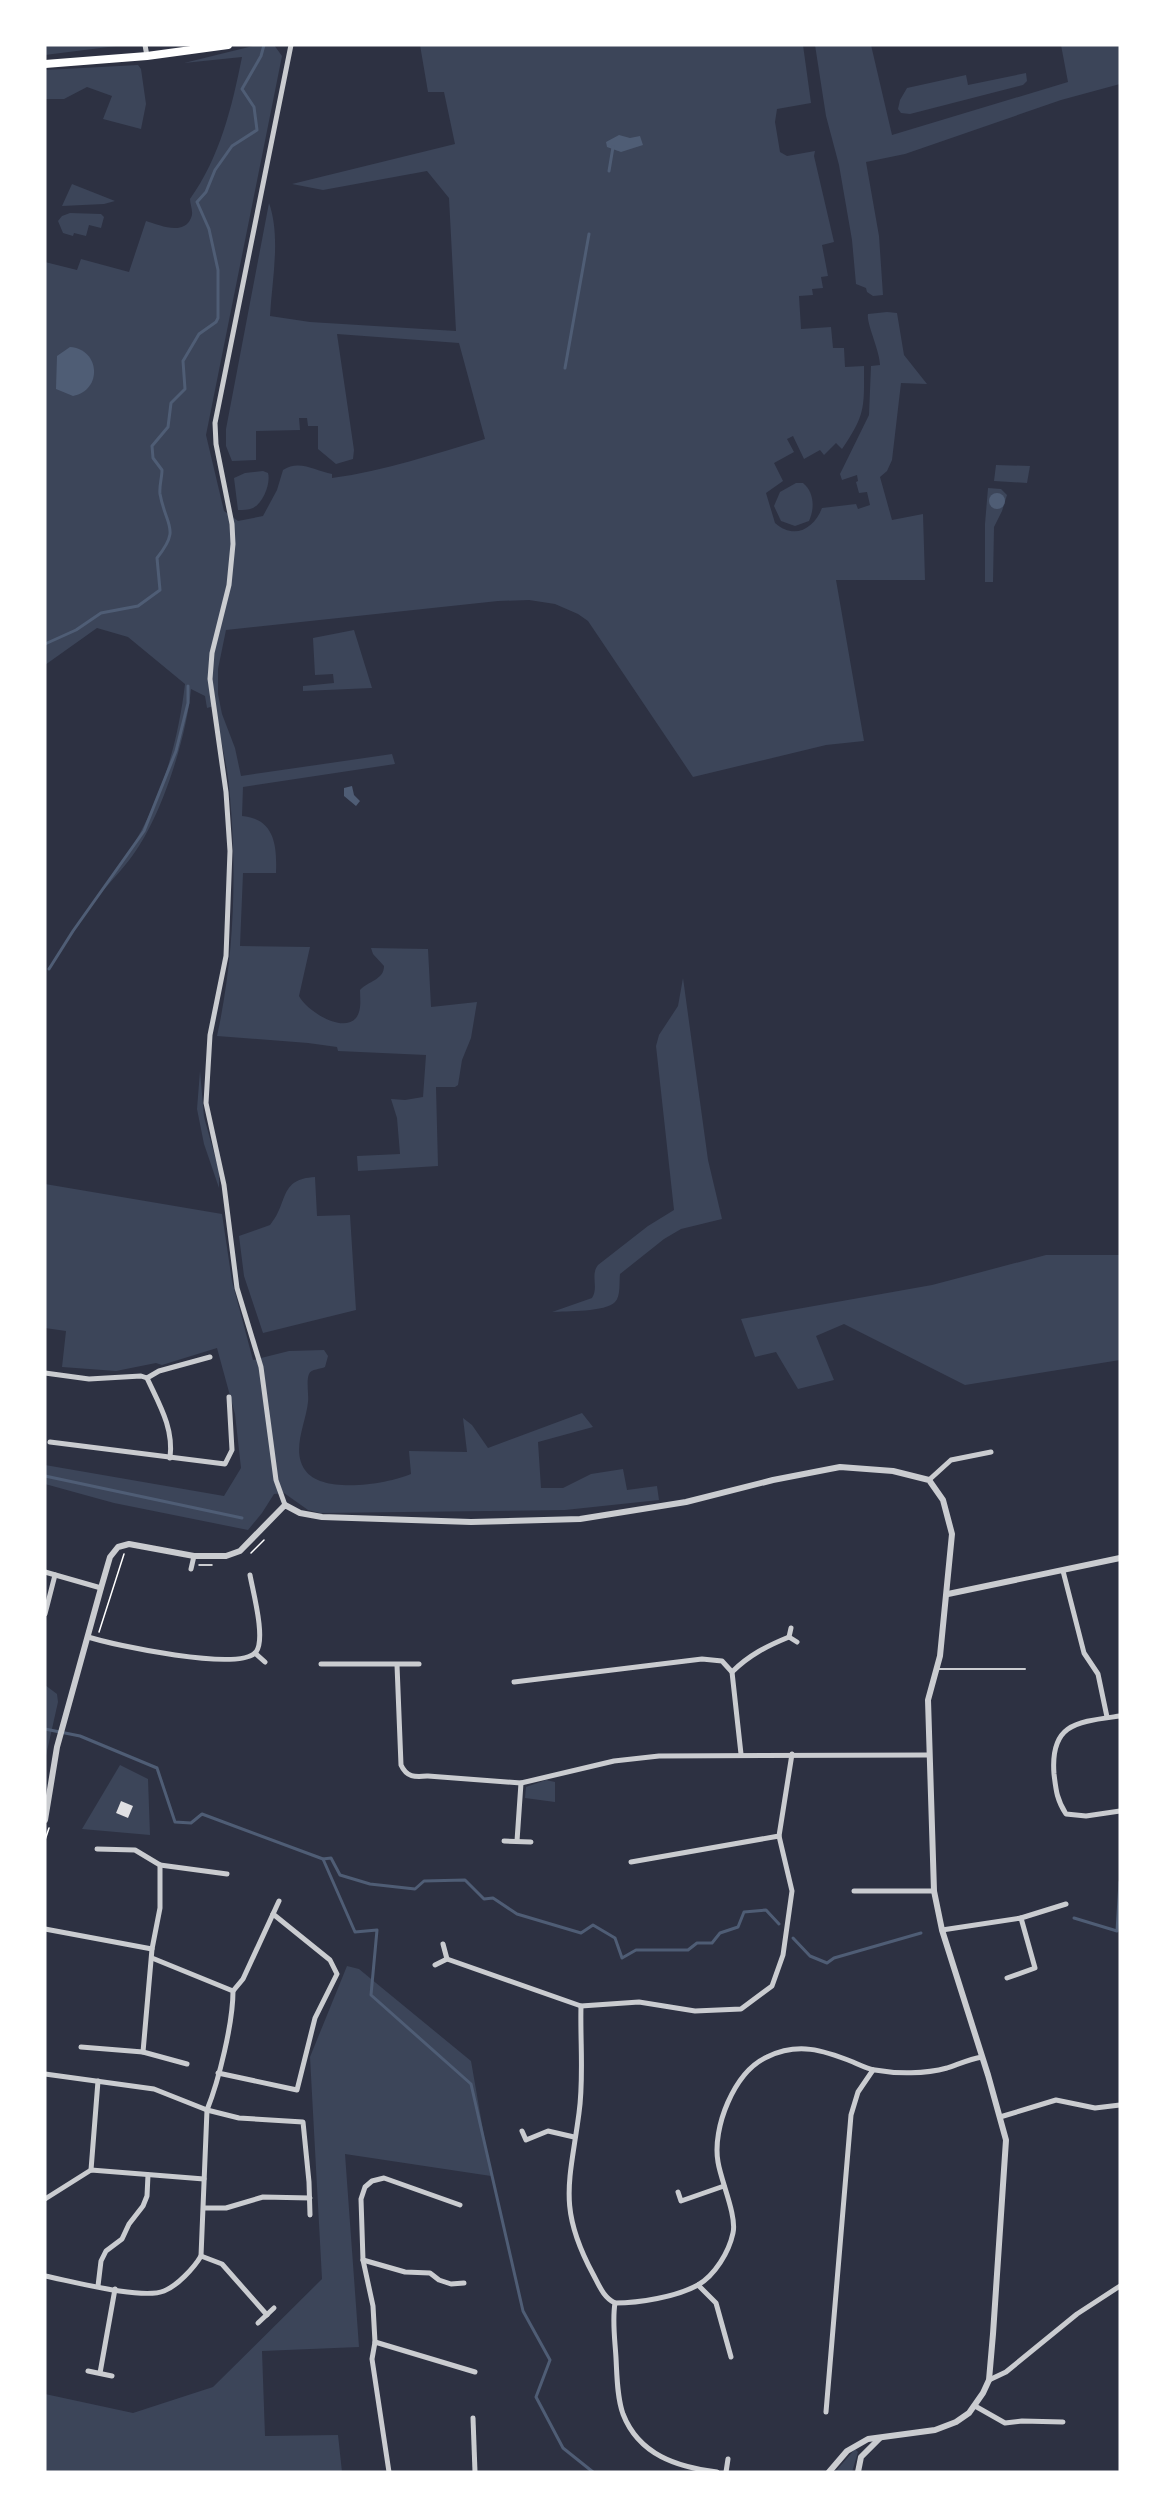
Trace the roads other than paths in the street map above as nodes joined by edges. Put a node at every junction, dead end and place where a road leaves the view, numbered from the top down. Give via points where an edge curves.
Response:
1 (145, 45) edge
2 (228, 45) edge
3 (291, 45) edge
4 (147, 56) junction
5 (45, 64) edge
6 (210, 1357) dead end
7 (45, 1373) edge
8 (147, 1378) junction
9 (229, 1397) dead end
10 (50, 1442) dead end
11 (991, 1452) dead end
12 (170, 1458) junction
13 (929, 1480) junction
14 (285, 1505) junction
15 (194, 1556) junction
16 (1120, 1558) edge
17 (191, 1567) road end
18 (1063, 1571) junction
19 (45, 1572) edge
20 (55, 1575) junction
21 (250, 1575) dead end
22 (101, 1588) junction
23 (948, 1594) junction
24 (45, 1614) edge
25 (791, 1628) dead end
26 (88, 1637) junction
27 (789, 1637) junction
28 (797, 1642) dead end
29 (255, 1653) junction
30 (264, 1662) dead end
31 (321, 1664) dead end
32 (419, 1664) dead end
33 (397, 1665) junction
34 (1025, 1669) dead end
35 (936, 1670) junction
36 (732, 1672) junction
37 (514, 1682) dead end
38 (1120, 1716) edge
39 (1107, 1718) junction
40 (741, 1755) junction
41 (792, 1755) junction
42 (928, 1755) junction
43 (521, 1783) junction
44 (1120, 1811) edge
45 (45, 1820) edge
46 (779, 1836) junction
47 (517, 1840) junction
48 (504, 1841) dead end
49 (531, 1842) dead end
50 (96, 1849) dead end
51 (632, 1862) dead end
52 (160, 1865) junction
53 (227, 1874) dead end
54 (854, 1891) dead end
55 (934, 1891) junction
56 (279, 1901) dead end
57 (1066, 1904) dead end
58 (273, 1914) junction
59 (1021, 1918) junction
60 (45, 1929) edge
61 (942, 1930) junction
62 (443, 1944) dead end
63 (152, 1949) junction
64 (152, 1959) junction
65 (447, 1959) junction
66 (435, 1965) dead end
67 (1007, 1978) dead end
68 (233, 1991) junction
69 (581, 2006) junction
70 (81, 2047) dead end
71 (143, 2052) junction
72 (982, 2057) junction
73 (187, 2064) dead end
74 (873, 2070) junction
75 (218, 2073) junction
76 (45, 2074) edge
77 (98, 2081) junction
78 (1120, 2105) edge
79 (207, 2110) junction
80 (1000, 2116) junction
81 (522, 2131) dead end
82 (574, 2137) junction
83 (91, 2170) junction
84 (148, 2175) junction
85 (204, 2179) junction
86 (724, 2186) junction
87 (678, 2192) dead end
88 (310, 2198) junction
89 (45, 2199) edge
90 (460, 2205) dead end
91 (204, 2208) junction
92 (310, 2215) dead end
93 (201, 2256) junction
94 (363, 2260) junction
95 (45, 2276) edge
96 (464, 2283) dead end
97 (698, 2285) junction
98 (98, 2286) junction
99 (1120, 2286) edge
100 (115, 2289) junction
101 (615, 2303) junction
102 (274, 2308) dead end
103 (267, 2315) junction
104 (258, 2323) dead end
105 (375, 2342) junction
106 (731, 2357) dead end
107 (88, 2371) dead end
108 (475, 2372) dead end
109 (100, 2373) junction
110 (112, 2376) dead end
111 (989, 2380) junction
112 (975, 2406) junction
113 (826, 2412) dead end
114 (1050, 2413) dead end
115 (473, 2418) dead end
116 (1050, 2422) junction
117 (1063, 2422) dead end
118 (880, 2438) junction
119 (728, 2459) dead end
120 (389, 2472) edge
121 (475, 2472) edge
122 (717, 2472) edge
123 (726, 2472) edge
124 (829, 2472) edge
125 (858, 2472) edge

1 - 4 street
2 - 4 main road
3 - 14 street via 215,423 233,544 210,679 230,851 226,956 210,1035 206,1097 226,1194 237,1288 261,1367 276,1480
4 - 5 main road
6 - 8 street
7 - 8 street via 89,1379
8 - 12 street via 167,1420
9 - 12 street via 232,1450 225,1464
10 - 12 street
11 - 13 street via 951,1460
13 - 14 street via 893,1471 840,1467 686,1502 580,1519 471,1522 322,1517
13 - 23 street via 943,1500 952,1534
14 - 15 street via 240,1551 226,1556
15 - 17 street
15 - 22 street via 140,1545 118,1547 110,1557
16 - 18 street
18 - 23 street
18 - 39 street via 1084,1653 1098,1674
19 - 20 street
20 - 22 street
20 - 24 street
21 - 29 street via 260,1630
22 - 26 street
23 - 35 street
25 - 27 street
26 - 29 street via 196,1657 243,1659
26 - 45 street via 57,1747
27 - 28 street
27 - 36 street via 745,1658
29 - 30 street
31 - 33 street
32 - 33 street
33 - 43 street via 401,1765 405,1773 413,1777
34 - 35 lane
35 - 42 street via 928,1700
36 - 37 street via 722,1661 702,1659
36 - 40 street
38 - 39 street
39 - 44 street via 1077,1723 1058,1738 1053,1753 1056,1797 1066,1814 1086,1816
40 - 41 street
40 - 43 street via 614,1761
41 - 42 street
41 - 46 street
42 - 55 street
43 - 47 street
46 - 51 street
46 - 69 street via 792,1891 783,1955 772,1986 741,2009 694,2012 639,2002
47 - 48 street
47 - 49 street
50 - 52 street via 135,1850
52 - 53 street
52 - 63 street via 160,1908
54 - 55 street
55 - 61 street
56 - 58 street
57 - 59 street
58 - 68 street via 243,1979
58 - 75 street via 330,1960 337,1974 315,2018 297,2090
59 - 61 street
59 - 67 street via 1035,1968
60 - 63 street
61 - 72 street
62 - 65 street
63 - 64 street
64 - 68 street
64 - 71 street
65 - 66 street
65 - 69 street
68 - 75 street
69 - 82 street via 579,2112
70 - 71 street
71 - 73 street
72 - 74 street via 933,2071
72 - 80 street
74 - 86 street via 818,2049 799,2047 780,2051 753,2065 725,2106 717,2155
74 - 113 street via 858,2092 851,2115
75 - 79 street
76 - 77 street
77 - 79 street via 154,2089
77 - 83 street
78 - 80 street via 1095,2108 1056,2100
79 - 85 street
79 - 88 street via 239,2118 303,2122
80 - 111 street via 1006,2140
81 - 82 street via 526,2140 548,2131
82 - 101 street via 568,2178 572,2226 586,2262 605,2295
83 - 84 street
83 - 89 street
84 - 85 street
84 - 98 street via 143,2206 122,2239 105,2251
85 - 91 street
86 - 87 street via 681,2201
86 - 97 street via 734,2232 723,2258
88 - 91 street via 263,2197 226,2208
88 - 92 street
90 - 94 street via 384,2178 372,2181 365,2187 362,2199
91 - 93 street
93 - 100 street via 165,2291 146,2295
93 - 103 street via 222,2264
94 - 96 street via 405,2272 430,2273 451,2284
94 - 105 street via 373,2306
95 - 98 street
97 - 101 street via 643,2302
97 - 106 street via 716,2303
98 - 100 street
99 - 111 street via 1077,2314 1006,2372
100 - 109 street
101 - 122 street via 617,2372 624,2415 644,2444 666,2461
102 - 103 street
103 - 104 street
105 - 108 street
105 - 120 street via 372,2359
107 - 109 street
109 - 110 street
111 - 112 street
112 - 116 street via 1005,2423
112 - 118 street via 949,2425
114 - 116 street
115 - 121 street
116 - 117 street
118 - 124 street via 857,2444
118 - 125 street via 861,2457
119 - 123 street

